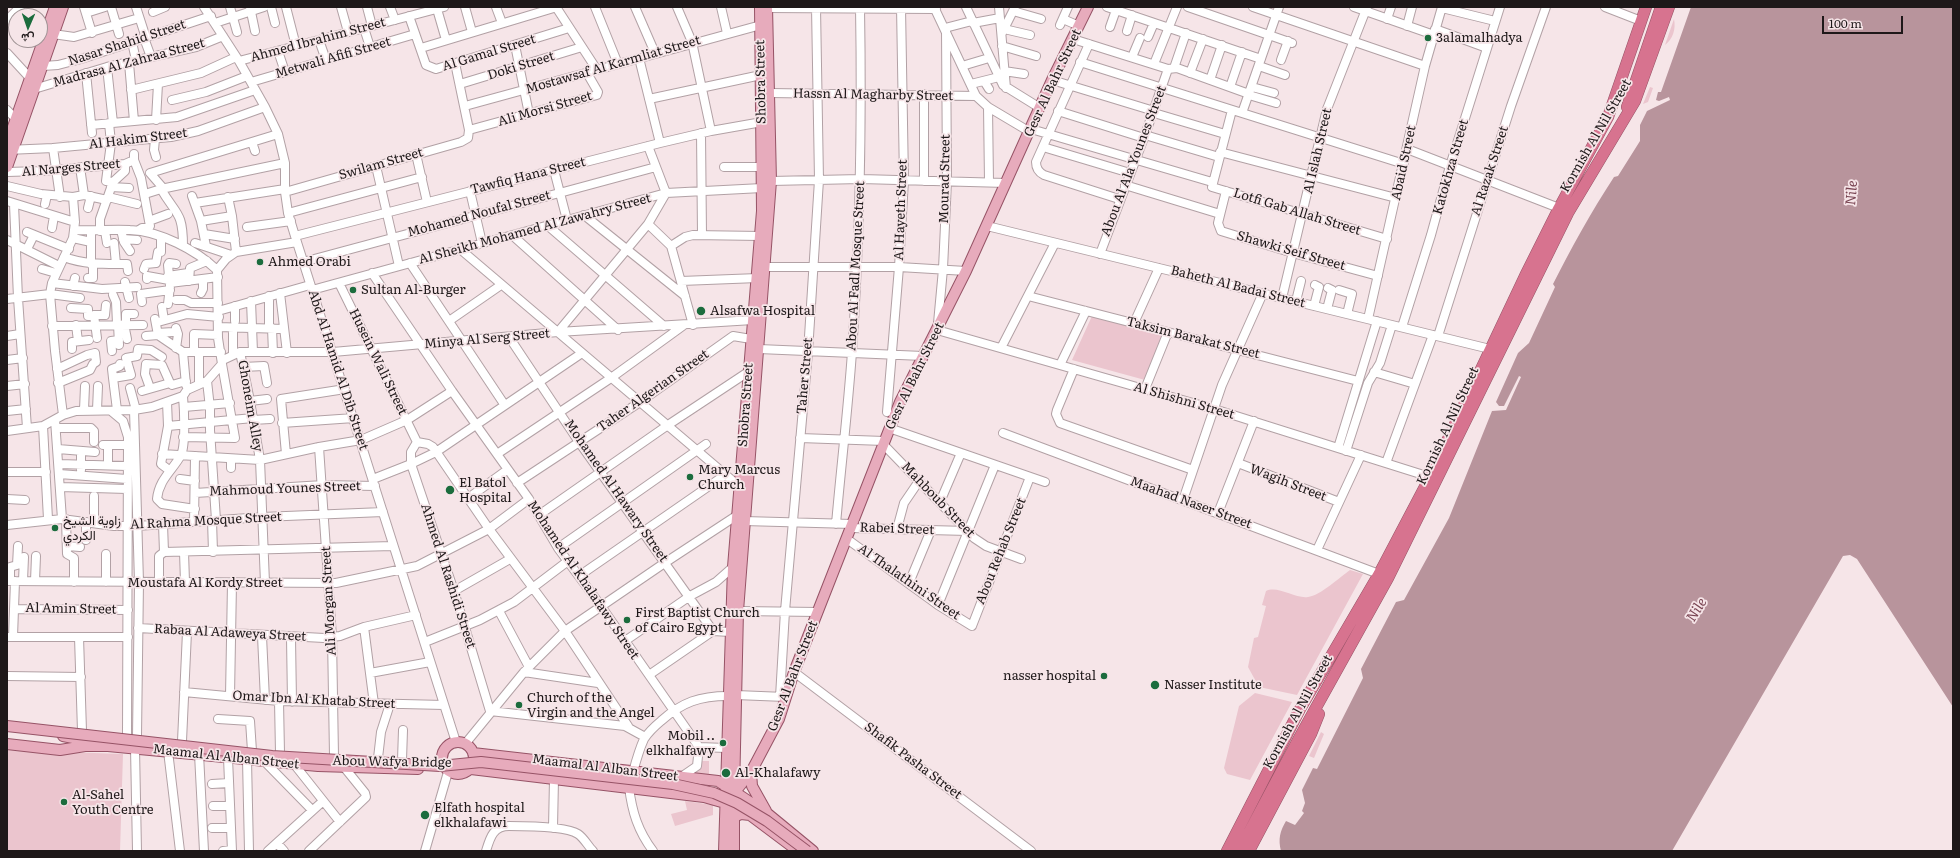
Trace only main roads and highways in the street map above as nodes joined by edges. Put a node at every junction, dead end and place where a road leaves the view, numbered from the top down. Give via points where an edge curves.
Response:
1 (55, 7) edge
2 (63, 7) edge
3 (765, 7) edge
4 (1088, 7) edge
5 (1646, 7) edge
6 (1654, 7) edge
7 (1661, 7) edge
8 (1669, 7) edge
9 (1634, 73) junction
10 (1625, 116) junction
11 (1608, 117) junction
12 (767, 145) junction
13 (9, 148) edge
14 (765, 165) junction
15 (7, 167) edge
16 (740, 519) junction
17 (1332, 680) junction
18 (732, 695) junction
19 (1300, 709) junction
20 (1311, 716) junction
21 (7, 724) edge
22 (7, 730) edge
23 (79, 731) junction
24 (1288, 734) junction
25 (161, 739) junction
26 (1298, 740) junction
27 (7, 744) edge
28 (108, 746) junction
29 (164, 751) junction
30 (473, 753) junction
31 (445, 768) junction
32 (470, 769) junction
33 (751, 772) junction
34 (725, 785) junction
35 (734, 792) junction
36 (725, 803) junction
37 (768, 814) junction
38 (734, 817) junction
39 (724, 851) edge
40 (734, 851) edge
41 (798, 851) edge
42 (807, 851) edge
43 (813, 851) edge
44 (1228, 851) edge
45 (1239, 851) edge
46 (1249, 851) edge

1 - 13 main road via 16,119
2 - 13 main road via 34,89
3 - 12 main road, Shobra Street via 770,93
3 - 12 main road, Shobra Street via 761,24 761,75 762,122
4 - 33 main road, Gesr Al Bahr Street via 938,329 900,402 782,697 779,719
5 - 11 highway, Kornish Al Nil Street
6 - 9 highway
7 - 9 highway
8 - 10 highway, Kornish Al Nil Street via 1638,94
9 - 10 highway
9 - 11 highway
10 - 17 highway, Kornish Al Nil Street via 1568,213 1498,351 1429,497
11 - 19 highway, Kornish Al Nil Street via 1559,208 1430,477 1379,574
12 - 14 main road, Shobra Street
13 - 15 main road
14 - 16 main road, Shobra Street via 758,278 748,372
14 - 16 main road, Shobra Street via 771,181 766,267
16 - 18 main road, Shobra Street via 738,611
16 - 18 main road, Shobra Street via 733,567 730,632
17 - 20 highway, Kornish Al Nil Street
17 - 46 highway via 1311,734
18 - 34 main road, Shobra Street
18 - 35 main road, Shobra Street
19 - 20 highway via 1305,716
19 - 24 highway, Kornish Al Nil Street
20 - 26 highway, Kornish Al Nil Street
21 - 23 main road, Maamal Al Alban Street
21 - 23 main road, bridge
21 - 42 main road, Abou Wafya Bridge, bridge via 272,756 440,766 481,762 673,784 708,791 737,802
22 - 28 main road via 62,736
23 - 25 main road, Maamal Al Alban Street
24 - 26 highway via 1296,735
24 - 44 highway, Kornish Al Nil Street
25 - 29 main road
25 - 31 main road, Maamal Al Alban Street via 252,751 402,760
26 - 45 highway, Kornish Al Nil Street
27 - 28 main road, Maamal Al Alban Street via 60,750
28 - 29 main road, Maamal Al Alban Street
29 - 31 main road, Maamal Al Alban Street via 344,768
30 - 31 main road via 461,743 448,745 442,757
30 - 32 main road via 474,760
30 - 34 main road, Maamal Al Alban Street via 711,780
31 - 32 main road via 460,775
32 - 36 main road, Maamal Al Alban Street via 629,787 704,797
33 - 35 main road, Gesr Al Bahr Street
33 - 37 main road via 754,790
34 - 35 main road, Maamal Al Alban Street
34 - 36 main road, Shobra Street
35 - 37 main road, Maamal Al Alban Street
35 - 38 main road, Shobra Street
36 - 39 main road, Shobra Street
37 - 43 main road
38 - 40 main road, Shobra Street
38 - 41 main road via 750,815

